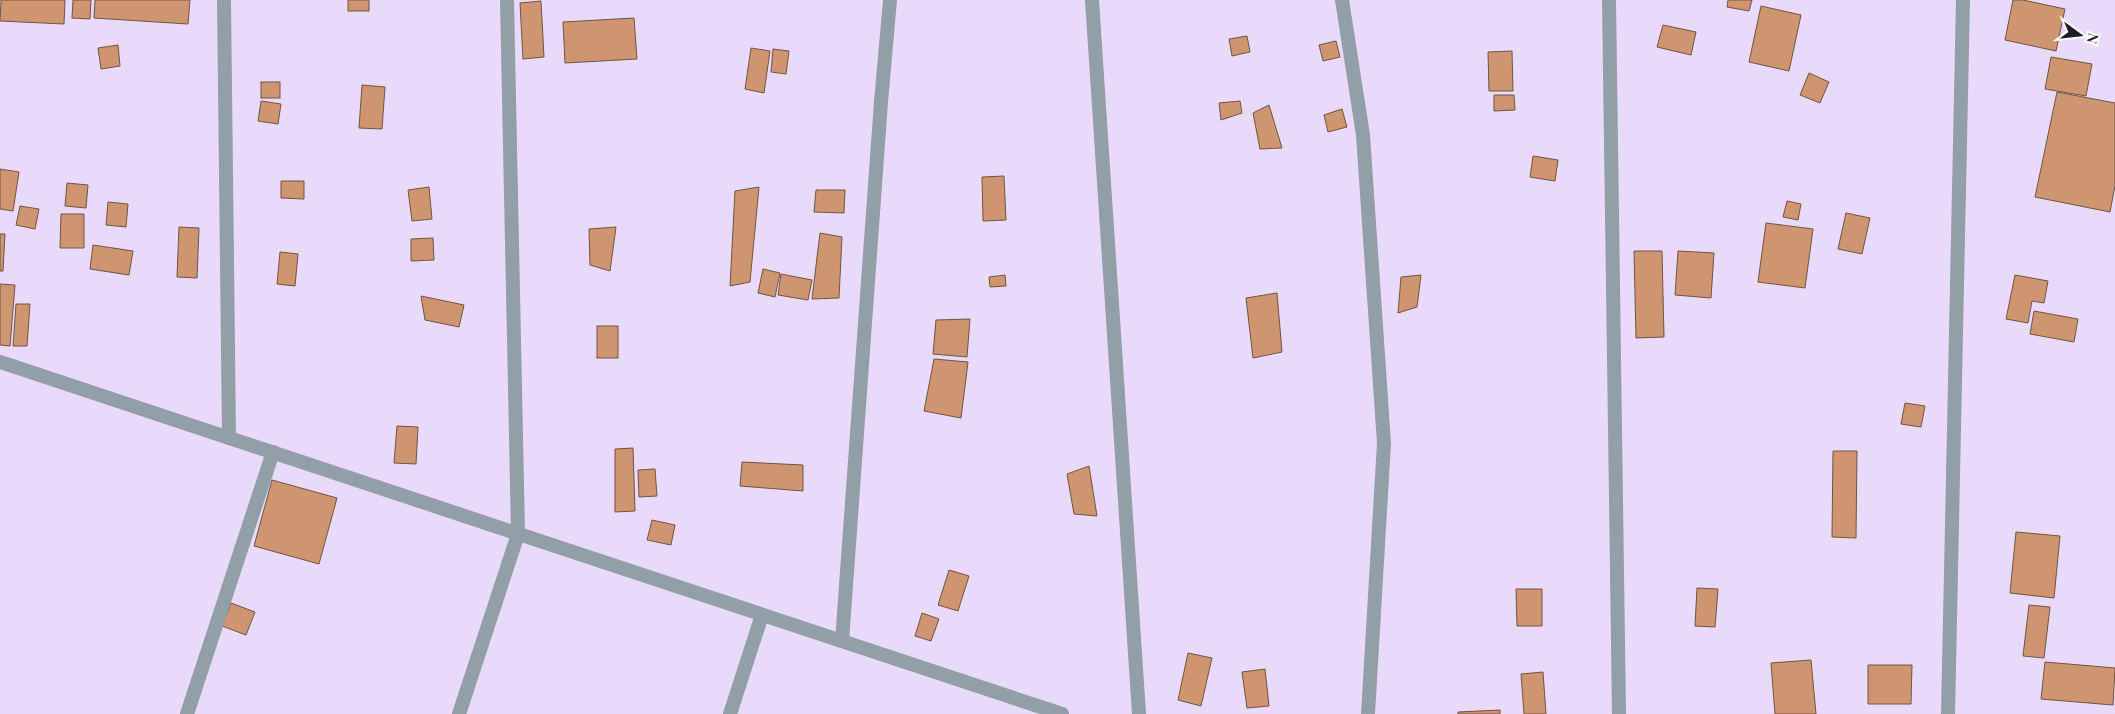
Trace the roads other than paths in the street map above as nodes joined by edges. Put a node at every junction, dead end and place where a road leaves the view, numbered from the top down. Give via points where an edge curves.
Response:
1 (224, 0) edge
2 (508, 0) edge
3 (890, 0) edge
4 (1092, 0) edge
5 (1342, 0) edge
6 (1609, 0) edge
7 (1964, 0) edge
8 (0, 362) edge
9 (229, 438) junction
10 (273, 452) junction
11 (518, 534) junction
12 (762, 614) junction
13 (842, 641) junction
14 (1021, 708) edge
15 (187, 714) edge
16 (459, 714) edge
17 (730, 714) edge
18 (1062, 714) edge
19 (1139, 714) edge
20 (1368, 714) edge
21 (1619, 714) edge
22 (1948, 714) edge

1 - 9 street
2 - 11 street
3 - 13 street
4 - 19 street
5 - 20 street via 1364,135 1384,443
6 - 21 street
7 - 22 street
8 - 9 street
9 - 10 street
10 - 11 street
10 - 15 street
11 - 12 street
11 - 16 street
12 - 13 street
12 - 17 street
13 - 14 street
14 - 18 street

